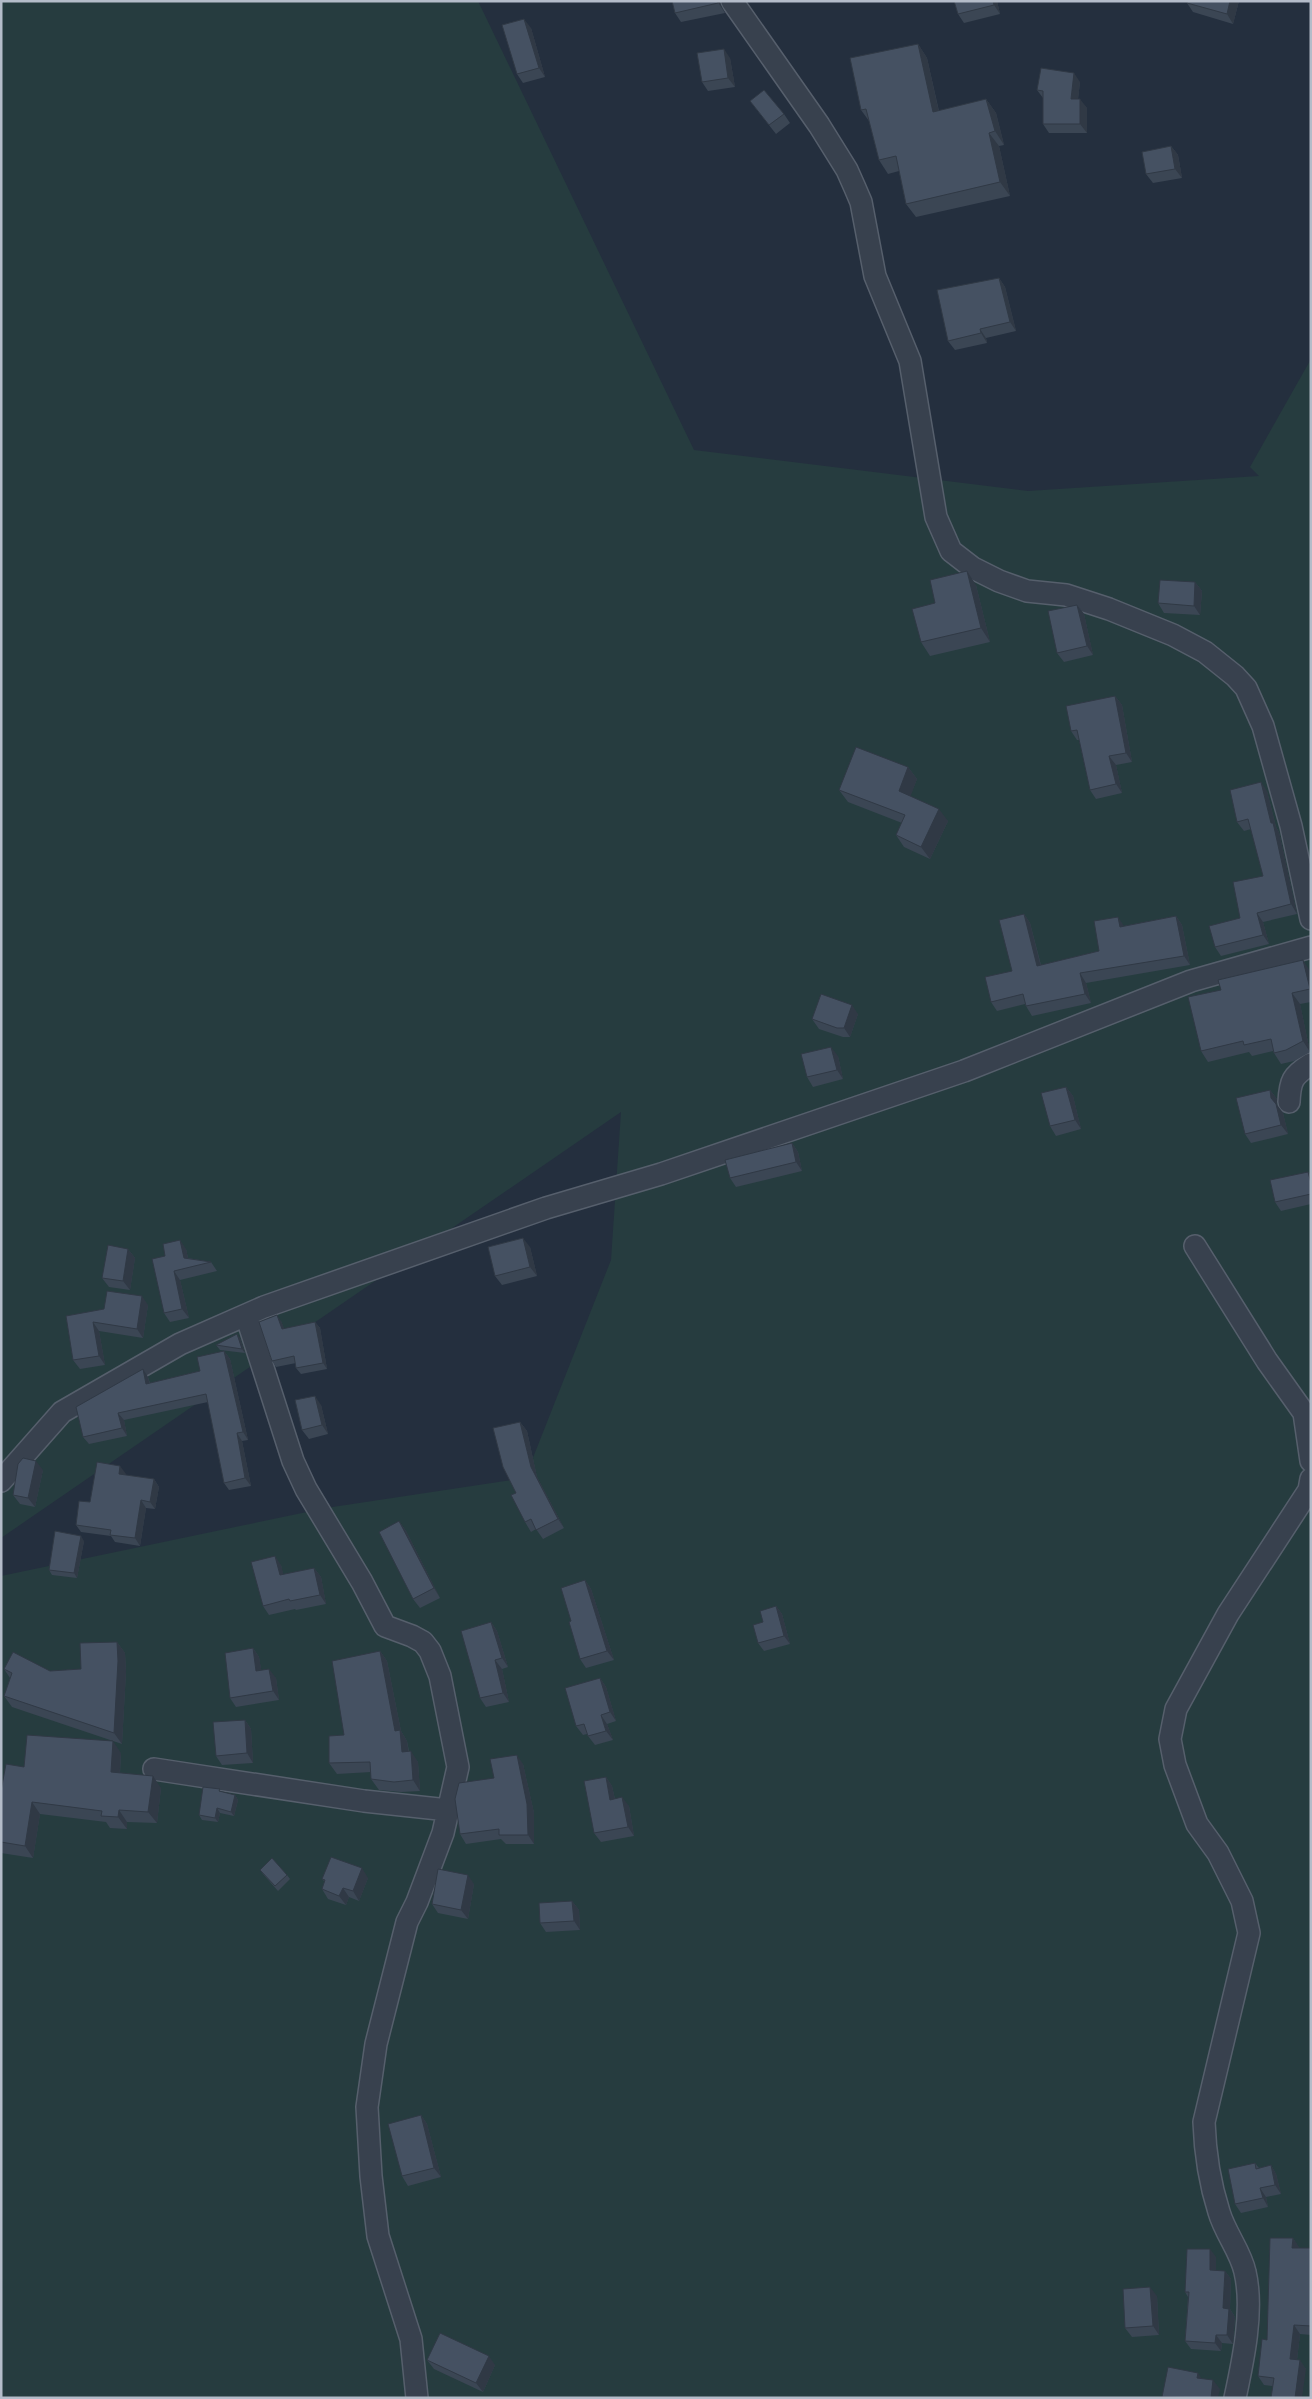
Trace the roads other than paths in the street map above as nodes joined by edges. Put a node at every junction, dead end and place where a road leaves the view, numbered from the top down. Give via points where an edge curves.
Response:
1 (732, 1) edge
2 (1311, 919) edge
3 (1311, 947) edge
4 (1311, 1064) edge
5 (1289, 1102) dead end
6 (1195, 1246) dead end
7 (246, 1315) junction
8 (1311, 1461) edge
9 (1311, 1479) edge
10 (1, 1481) edge
11 (154, 1770) dead end
12 (448, 1810) junction
13 (417, 2398) edge
14 (1235, 2398) edge

1 - 2 street via 819,125 855,188 875,276 910,361 936,517 951,551 973,568 999,581 1027,591 1066,595 1109,608 1173,636 1204,652 1235,676 1246,688 1263,726 1291,826
3 - 7 street via 1191,981 964,1071 661,1174 546,1208
4 - 5 street via 1290,1084
6 - 8 street via 1267,1361 1304,1413
7 - 10 street via 180,1344 62,1412
7 - 12 street via 293,1461 306,1489 385,1626 423,1642 440,1676 458,1767
9 - 14 street via 1308,1490 1228,1614 1176,1709 1170,1738 1175,1765 1197,1824 1218,1853 1242,1901 1249,1933 1204,2122 1205,2144 1219,2213 1245,2271 1245,2351
11 - 12 street
12 - 13 street via 408,1922 376,2044 367,2107 378,2236 410,2339

